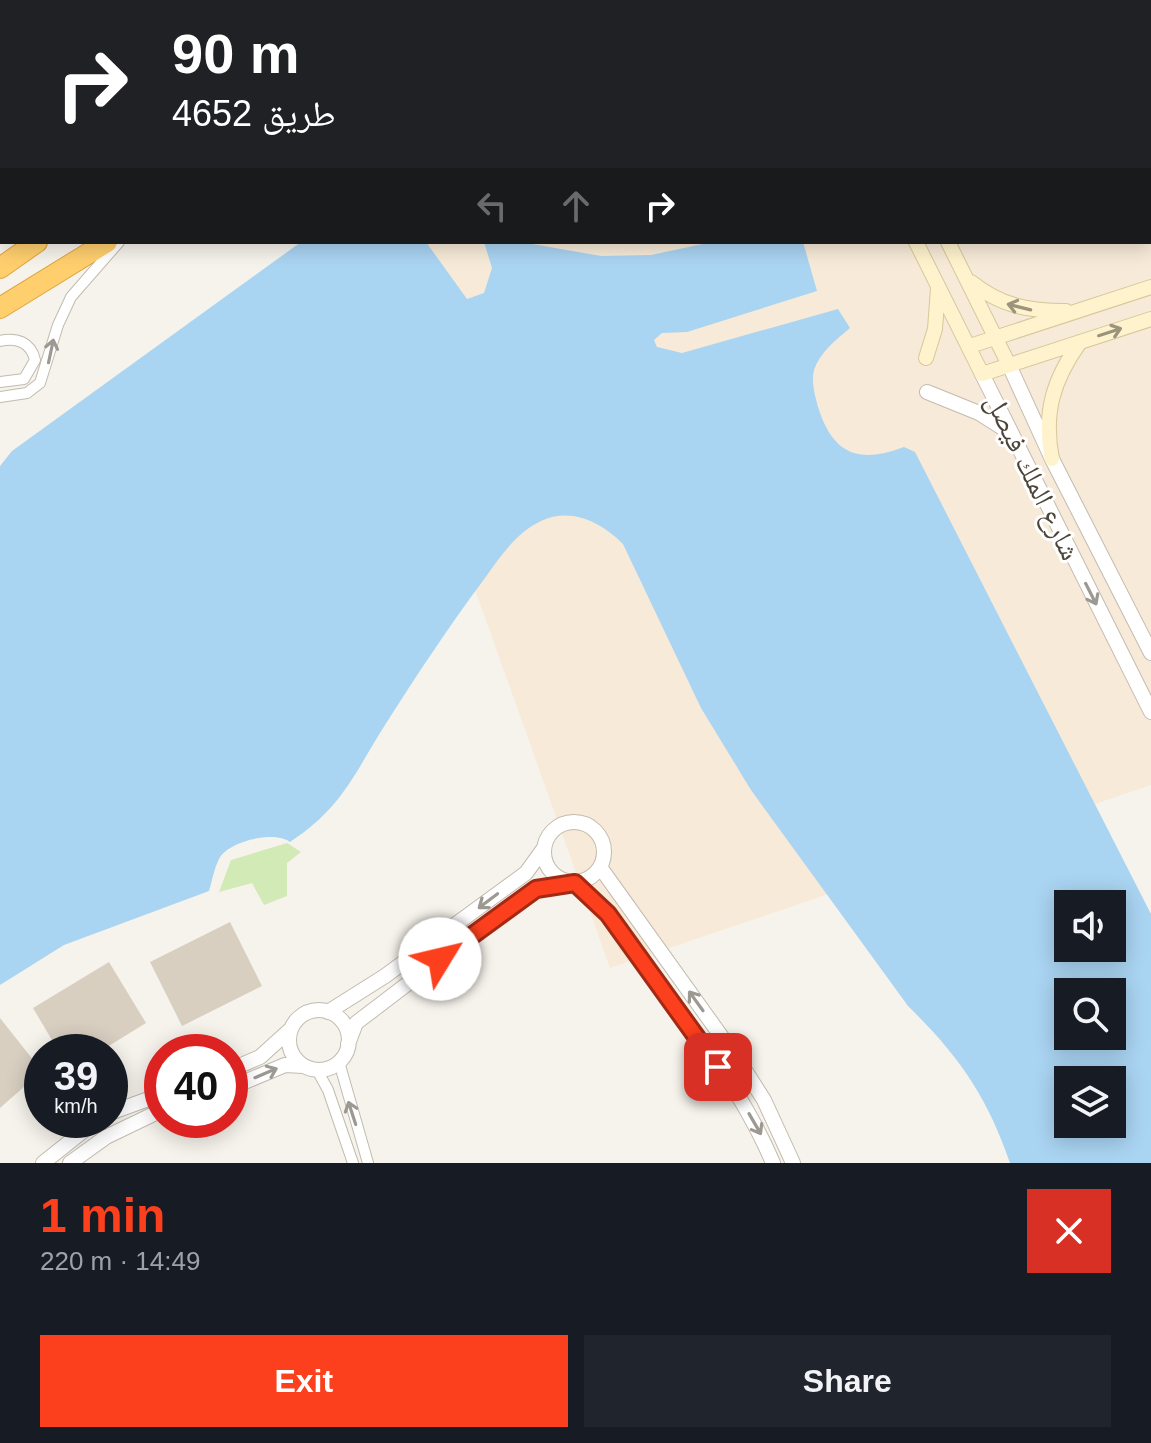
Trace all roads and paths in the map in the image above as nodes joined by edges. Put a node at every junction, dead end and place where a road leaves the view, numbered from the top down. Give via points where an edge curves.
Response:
1 (34, 244) edge
2 (104, 244) edge
3 (117, 244) edge
4 (917, 244) edge
5 (949, 244) edge
6 (0, 268) edge
7 (967, 279) junction
8 (938, 284) junction
9 (1151, 287) edge
10 (0, 308) edge
11 (1078, 311) junction
12 (1151, 319) edge
13 (996, 338) junction
14 (0, 341) edge
15 (1080, 342) junction
16 (970, 346) junction
17 (926, 358) dead end
18 (1009, 365) junction
19 (982, 374) junction
20 (0, 382) edge
21 (927, 392) dead end
22 (0, 397) edge
23 (1010, 433) junction
24 (1052, 459) junction
25 (1151, 653) edge
26 (1151, 712) edge
27 (544, 848) junction
28 (600, 867) junction
29 (570, 882) junction
30 (328, 1012) junction
31 (291, 1029) junction
32 (348, 1044) junction
33 (248, 1062) edge
34 (339, 1062) junction
35 (310, 1068) junction
36 (248, 1080) edge
37 (144, 1119) edge
38 (74, 1138) edge
39 (43, 1163) edge
40 (70, 1163) edge
41 (353, 1163) edge
42 (368, 1163) edge
43 (773, 1163) edge
44 (793, 1163) edge

1 - 6 highway
2 - 10 highway
22 -> 3 street via 27,393 40,383 71,297
4 - 8 main road, شارع الملك فيصل
5 - 7 main road, شارع الملك فيصل
11 -> 7 main road via 1030,311 1006,304
7 - 13 main road, شارع الملك فيصل
8 - 16 main road, شارع الملك فيصل
8 - 17 main road
9 - 11 main road
11 - 13 main road
15 -> 12 main road
13 - 16 main road
13 - 18 main road, شارع الملك فيصل
14 - 20 street via 25,343 35,360 24,379
15 - 18 main road
15 - 24 main road via 1054,385 1048,410
16 - 19 main road, شارع الملك فيصل
18 - 19 main road
18 - 24 street, شارع الملك فيصل
19 - 23 street, شارع الملك فيصل
21 - 23 street via 979,413
23 -> 26 street, شارع الملك فيصل
24 - 25 street, شارع الملك فيصل
27 - 28 street via 556,828 588,825 604,845
27 - 29 street via 549,869
27 -> 30 street via 526,873
28 - 29 street via 593,876
44 -> 28 street via 739,1061
29 - 32 street via 536,889 440,959 356,1023
29 -> 43 street via 608,914 684,1016 745,1107
30 - 31 street via 310,1012
30 - 32 street via 344,1025
31 - 33 street
31 - 35 street via 290,1050
32 - 34 street
34 - 35 street
42 -> 34 street
36 -> 35 street via 285,1065
35 - 41 street via 328,1090
37 - 40 street
38 - 39 street

